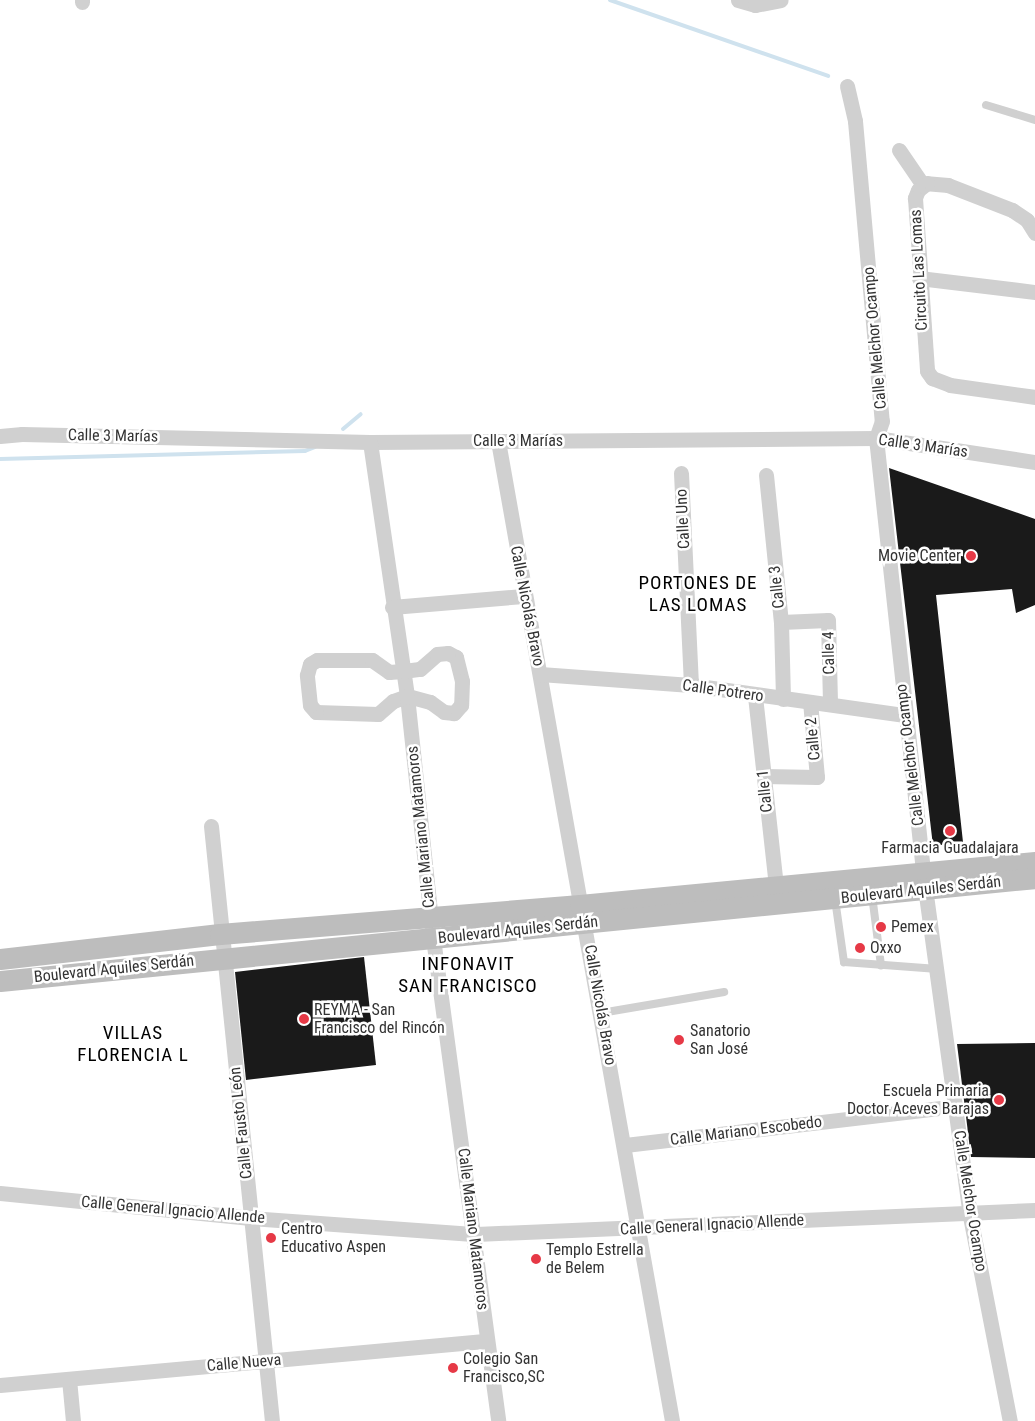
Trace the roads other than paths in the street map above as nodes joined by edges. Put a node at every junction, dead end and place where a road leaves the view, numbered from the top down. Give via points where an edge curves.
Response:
1 (738, 0) edge
2 (774, 1) edge
3 (847, 86) dead end
4 (986, 105) dead end
5 (1035, 120) edge
6 (899, 150) dead end
7 (923, 185) junction
8 (1035, 233) edge
9 (919, 278) junction
10 (1035, 292) edge
11 (1035, 397) edge
12 (0, 436) edge
13 (876, 438) junction
14 (498, 441) junction
15 (370, 442) junction
16 (1035, 462) edge
17 (681, 473) dead end
18 (766, 475) dead end
19 (524, 596) junction
20 (392, 607) junction
21 (781, 622) junction
22 (403, 671) junction
23 (540, 674) junction
24 (691, 685) junction
25 (407, 696) junction
26 (755, 696) junction
27 (783, 699) junction
28 (810, 702) junction
29 (830, 704) junction
30 (904, 715) junction
31 (764, 776) junction
32 (211, 826) dead end
33 (1035, 862) edge
34 (1035, 878) edge
35 (925, 881) junction
36 (776, 886) junction
37 (872, 894) junction
38 (834, 898) junction
39 (583, 914) junction
40 (432, 928) junction
41 (220, 934) junction
42 (223, 957) junction
43 (0, 959) edge
44 (880, 965) junction
45 (938, 969) junction
46 (0, 981) edge
47 (724, 992) dead end
48 (601, 1013) junction
49 (956, 1106) junction
50 (625, 1145) junction
51 (0, 1193) edge
52 (1035, 1210) edge
53 (969, 1211) junction
54 (251, 1218) junction
55 (637, 1229) junction
56 (476, 1234) junction
57 (487, 1341) junction
58 (266, 1361) junction
59 (69, 1379) junction
60 (0, 1384) edge
61 (73, 1421) edge
62 (272, 1421) edge
63 (498, 1421) edge
64 (672, 1421) edge
65 (1010, 1421) edge

1 - 2 street via 755,5
3 - 13 street, Calle Melchor Ocampo via 855,121 882,421
4 - 5 lane
6 - 7 street
7 - 8 street, Circuito Las Lomas via 948,185 1012,210 1027,220
7 - 9 street, Circuito Las Lomas via 915,198
9 - 10 street
9 - 11 street, Circuito Las Lomas via 924,364 932,378 950,385
12 - 15 street, Calle 3 Marías
13 - 14 street, Calle 3 Marías
13 - 16 street, Calle 3 Marías
13 - 30 street, Calle Melchor Ocampo
14 - 15 street, Calle 3 Marías
14 - 19 street, Calle Nicolás Bravo
15 - 20 street, Calle Mariano Matamoros
17 - 24 street, Calle Uno
18 - 21 street, Calle 3
19 - 20 street
19 - 23 street, Calle Nicolás Bravo
20 - 22 street, Calle Mariano Matamoros
21 - 27 street, Calle 3
21 - 29 street, Calle 4 via 828,620
22 - 25 street, Calle Mariano Matamoros
22 - 25 street via 420,669 437,654 448,653 456,656 462,681 462,705 454,712 444,712 430,702
22 - 25 street via 389,672 372,660 317,660 310,664 307,675 310,704 316,712 378,714 393,701
23 - 24 street, Calle Potrero
23 - 39 street, Calle Nicolás Bravo
24 - 26 street, Calle Potrero
25 - 40 street, Calle Mariano Matamoros
26 - 27 street, Calle Potrero
26 - 31 street, Calle 1
27 - 28 street, Calle Potrero
28 - 29 street, Calle Potrero
28 - 31 street, Calle 2 via 817,777
29 - 30 street, Calle Potrero
30 - 35 street, Calle Melchor Ocampo
31 - 36 street, Calle 1
32 - 41 street, Calle Fausto León
33 - 35 street, Boulevard Aquiles Serdán
34 - 35 street, Boulevard Aquiles Serdán
35 - 36 street, Boulevard Aquiles Serdán
35 - 37 street, Boulevard Aquiles Serdán
35 - 45 street, Calle Melchor Ocampo
36 - 39 street, Boulevard Aquiles Serdán
37 - 38 street, Boulevard Aquiles Serdán
37 - 44 lane
38 - 39 street, Boulevard Aquiles Serdán
38 - 44 lane via 844,962
39 - 40 street, Boulevard Aquiles Serdán
39 - 48 street, Calle Nicolás Bravo
40 - 41 street, Boulevard Aquiles Serdán
40 - 42 street, Boulevard Aquiles Serdán
40 - 56 street, Calle Mariano Matamoros
41 - 42 street, Calle Fausto León
41 - 43 street, Boulevard Aquiles Serdán
42 - 46 street, Boulevard Aquiles Serdán
42 - 54 street, Calle Fausto León
44 - 45 lane
45 - 49 street, Calle Melchor Ocampo
47 - 48 lane
48 - 50 street, Calle Nicolás Bravo
49 - 50 street, Calle Mariano Escobedo
49 - 53 street, Calle Melchor Ocampo
50 - 55 street, Calle Nicolás Bravo
51 - 54 street, Calle General Ignacio Allende
52 - 53 street, Calle General Ignacio Allende
53 - 55 street, Calle General Ignacio Allende
53 - 65 street, Calle Melchor Ocampo
54 - 56 street, Calle General Ignacio Allende
54 - 58 street, Calle Fausto León
55 - 56 street, Calle General Ignacio Allende
55 - 64 street, Calle Nicolás Bravo
56 - 57 street, Calle Mariano Matamoros
57 - 58 street, Calle Nueva
57 - 63 street, Calle Mariano Matamoros
58 - 59 street, Calle Nueva
58 - 62 street, Calle Fausto León
59 - 60 street, Calle Nueva
59 - 61 street

